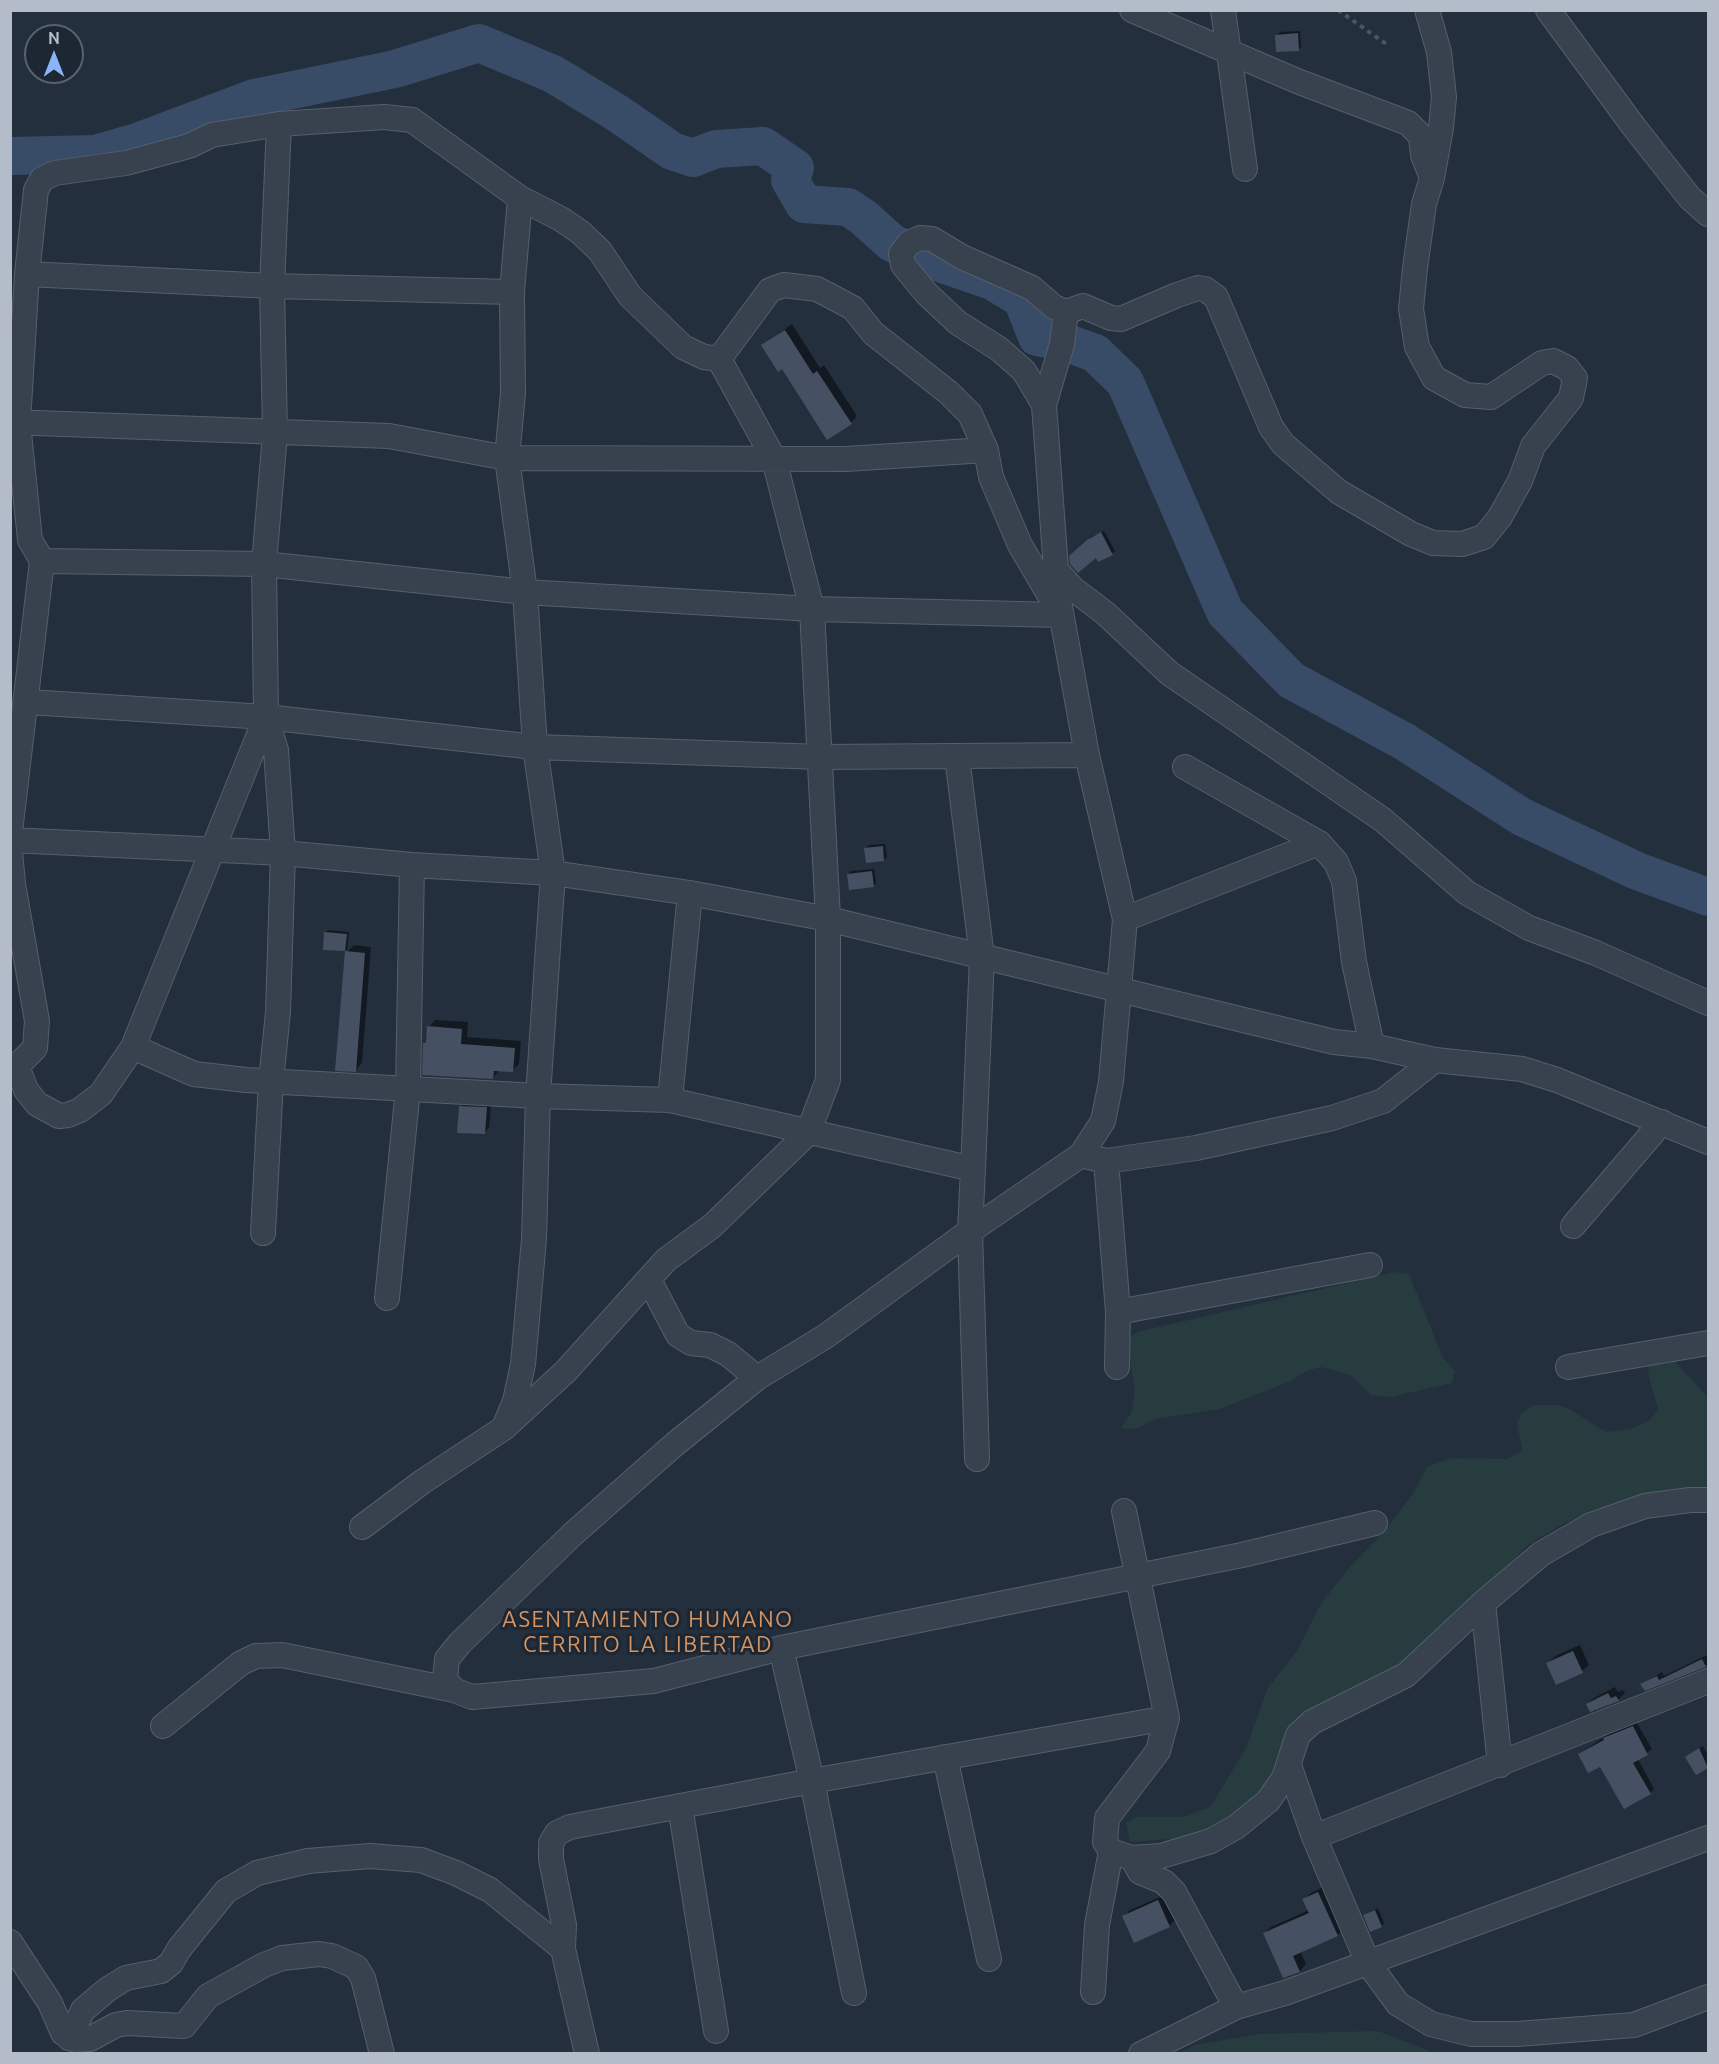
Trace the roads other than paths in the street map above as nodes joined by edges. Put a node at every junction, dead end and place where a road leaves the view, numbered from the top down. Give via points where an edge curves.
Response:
1 (1132, 10) edge
2 (1223, 10) edge
3 (1427, 10) edge
4 (1548, 10) edge
5 (1228, 51) junction
6 (279, 124) junction
7 (1245, 169) dead end
8 (1432, 178) junction
9 (520, 198) junction
10 (1708, 214) edge
11 (27, 274) junction
12 (272, 286) junction
13 (512, 292) junction
14 (1066, 312) junction
15 (719, 359) junction
16 (1044, 405) junction
17 (14, 423) edge
18 (275, 434) junction
19 (986, 450) junction
20 (507, 458) junction
21 (774, 459) junction
22 (42, 561) junction
23 (264, 564) junction
24 (1056, 570) junction
25 (525, 592) junction
26 (812, 609) junction
27 (1061, 615) junction
28 (27, 702) junction
29 (266, 717) junction
30 (535, 747) junction
31 (1087, 755) junction
32 (822, 757) junction
33 (957, 757) junction
34 (1185, 767) dead end
35 (10, 832) edge
36 (10, 840) edge
37 (1319, 843) junction
38 (10, 851) edge
39 (213, 851) junction
40 (283, 853) junction
41 (412, 865) junction
42 (553, 873) junction
43 (690, 892) junction
44 (828, 919) junction
45 (1125, 919) junction
46 (982, 957) junction
47 (1120, 990) junction
48 (1708, 1003) edge
49 (1372, 1046) junction
50 (133, 1047) junction
51 (1435, 1060) junction
52 (14, 1067) edge
53 (271, 1081) junction
54 (408, 1089) junction
55 (538, 1096) junction
56 (670, 1100) junction
57 (1662, 1122) junction
58 (808, 1133) junction
59 (1708, 1142) edge
60 (1081, 1155) junction
61 (1106, 1161) junction
62 (974, 1169) junction
63 (1573, 1226) dead end
64 (970, 1231) junction
65 (263, 1233) dead end
66 (1370, 1264) dead end
67 (649, 1280) junction
68 (387, 1298) dead end
69 (1118, 1312) junction
70 (1708, 1343) edge
71 (1117, 1367) dead end
72 (1568, 1367) dead end
73 (757, 1378) junction
74 (504, 1428) junction
75 (978, 1460) dead end
76 (1708, 1500) edge
77 (1124, 1511) dead end
78 (1374, 1524) dead end
79 (362, 1527) dead end
80 (1136, 1576) junction
81 (1483, 1603) junction
82 (781, 1648) junction
83 (1708, 1681) edge
84 (454, 1690) junction
85 (1167, 1718) junction
86 (163, 1726) dead end
87 (945, 1756) junction
88 (1289, 1765) junction
89 (1500, 1765) junction
90 (812, 1781) junction
91 (680, 1806) junction
92 (1314, 1837) junction
93 (1708, 1838) edge
94 (1122, 1855) junction
95 (10, 1942) edge
96 (563, 1949) junction
97 (989, 1959) dead end
98 (1368, 1963) junction
99 (1093, 1992) dead end
100 (854, 1993) dead end
101 (1708, 1997) edge
102 (1236, 2007) junction
103 (716, 2031) dead end
104 (69, 2038) junction
105 (381, 2054) edge
106 (587, 2054) edge
107 (1141, 2054) edge

1 - 5 street
2 - 5 street
3 - 8 street via 1439,52 1444,97
4 - 10 street via 1634,127 1690,198
5 - 7 street
5 - 8 street via 1408,123 1421,136
6 - 9 street via 384,117 411,120
6 - 11 street via 213,135 189,146 126,163 55,173 42,179 36,190
6 - 12 street
8 - 14 street via 1424,204 1411,309 1417,347 1434,378 1465,395 1491,397 1542,363 1554,361 1575,378 1571,399 1533,446 1520,481 1484,537 1462,544 1433,543 1411,534 1339,492 1304,463 1271,427 1216,297 1205,289 1177,295 1121,319 1083,306
9 - 13 street
9 - 15 street via 587,238 630,296 683,347
11 - 12 street
11 - 17 street
12 - 13 street
12 - 18 street
13 - 20 street via 513,393
14 - 16 street via 1062,344
14 - 16 street via 1032,288 932,239 920,238 905,249 903,265 935,301 958,323 999,349 1024,371
15 - 19 street via 770,290 784,285 817,289 853,308 873,333 949,393 970,414
15 - 21 street
16 - 24 street
17 - 18 street
17 - 22 street via 30,540
18 - 20 street via 389,436
18 - 23 street
19 - 21 street via 846,459
19 - 27 street via 990,477 1020,545
20 - 21 street
20 - 25 street
21 - 26 street
22 - 23 street
22 - 28 street
23 - 25 street
23 - 29 street
24 - 27 street
24 - 48 street via 1170,674 1383,820 1467,893 1529,928
25 - 26 street
25 - 30 street
26 - 27 street
26 - 32 street
27 - 31 street
28 - 29 street
28 - 35 street
29 - 30 street
29 - 39 street
29 - 40 street via 276,750
30 - 32 street
30 - 42 street
31 - 33 street
31 - 45 street
32 - 33 street
32 - 44 street
33 - 46 street
34 - 37 street
36 - 39 street
37 - 45 street
37 - 49 street via 1336,861 1344,881 1354,962
38 - 52 street via 37,1021 35,1048
39 - 40 street
39 - 50 street
40 - 41 street
40 - 53 street via 278,1012
41 - 42 street
41 - 54 street
42 - 43 street
42 - 55 street
43 - 44 street
43 - 56 street
44 - 46 street
44 - 58 street via 828,1080
45 - 47 street
46 - 47 street
46 - 62 street
47 - 49 street via 1334,1042
47 - 60 street via 1103,1121
49 - 51 street
50 - 52 street via 101,1094 68,1115 58,1116 37,1104
50 - 53 street via 194,1074
51 - 57 street via 1522,1069
51 - 61 street via 1383,1101 1332,1118 1196,1148
53 - 54 street
53 - 65 street
54 - 55 street
54 - 68 street
55 - 56 street
55 - 74 street via 534,1239 523,1364
56 - 58 street
57 - 59 street
57 - 63 street
58 - 62 street
58 - 67 street via 712,1226 666,1260
60 - 61 street
60 - 64 street
61 - 69 street
62 - 64 street
64 - 73 street via 826,1336
64 - 75 street
66 - 69 street
67 - 73 street via 678,1335 728,1354
67 - 74 street via 566,1371
69 - 71 street
70 - 72 street
73 - 84 street via 574,1533 460,1643 447,1659 445,1680
74 - 79 street
76 - 81 street via 1645,1506 1591,1524 1541,1554
77 - 80 street
78 - 80 street
80 - 82 street
80 - 85 street
81 - 88 street via 1406,1675 1312,1722 1298,1735
81 - 89 street
82 - 84 street via 654,1681 472,1697
82 - 90 street
83 - 89 street
84 - 86 street via 282,1655 256,1656 241,1662
85 - 87 street
85 - 94 street via 1158,1751 1107,1818 1105,1842
87 - 90 street
87 - 97 street
88 - 92 street
88 - 94 street via 1268,1801 1211,1841 1161,1856
89 - 92 street
90 - 91 street
90 - 100 street
91 - 96 street via 570,1827 557,1833 551,1843 551,1859 564,1925
91 - 103 street
92 - 98 street
93 - 98 street
94 - 99 street via 1097,1924
94 - 102 street via 1140,1872 1164,1882 1174,1892
95 - 104 street
96 - 104 street via 490,1890 430,1863 370,1856 308,1861 257,1873 226,1891 171,1963 161,1971 126,1978 108,1989 83,2010
96 - 106 street
98 - 101 street via 1398,2004 1431,2024 1471,2034 1634,2025
98 - 102 street
102 - 107 street
104 - 105 street via 90,2039 127,2023 184,2026 208,1996 264,1965 282,1958 319,1954 356,1967 368,1990

